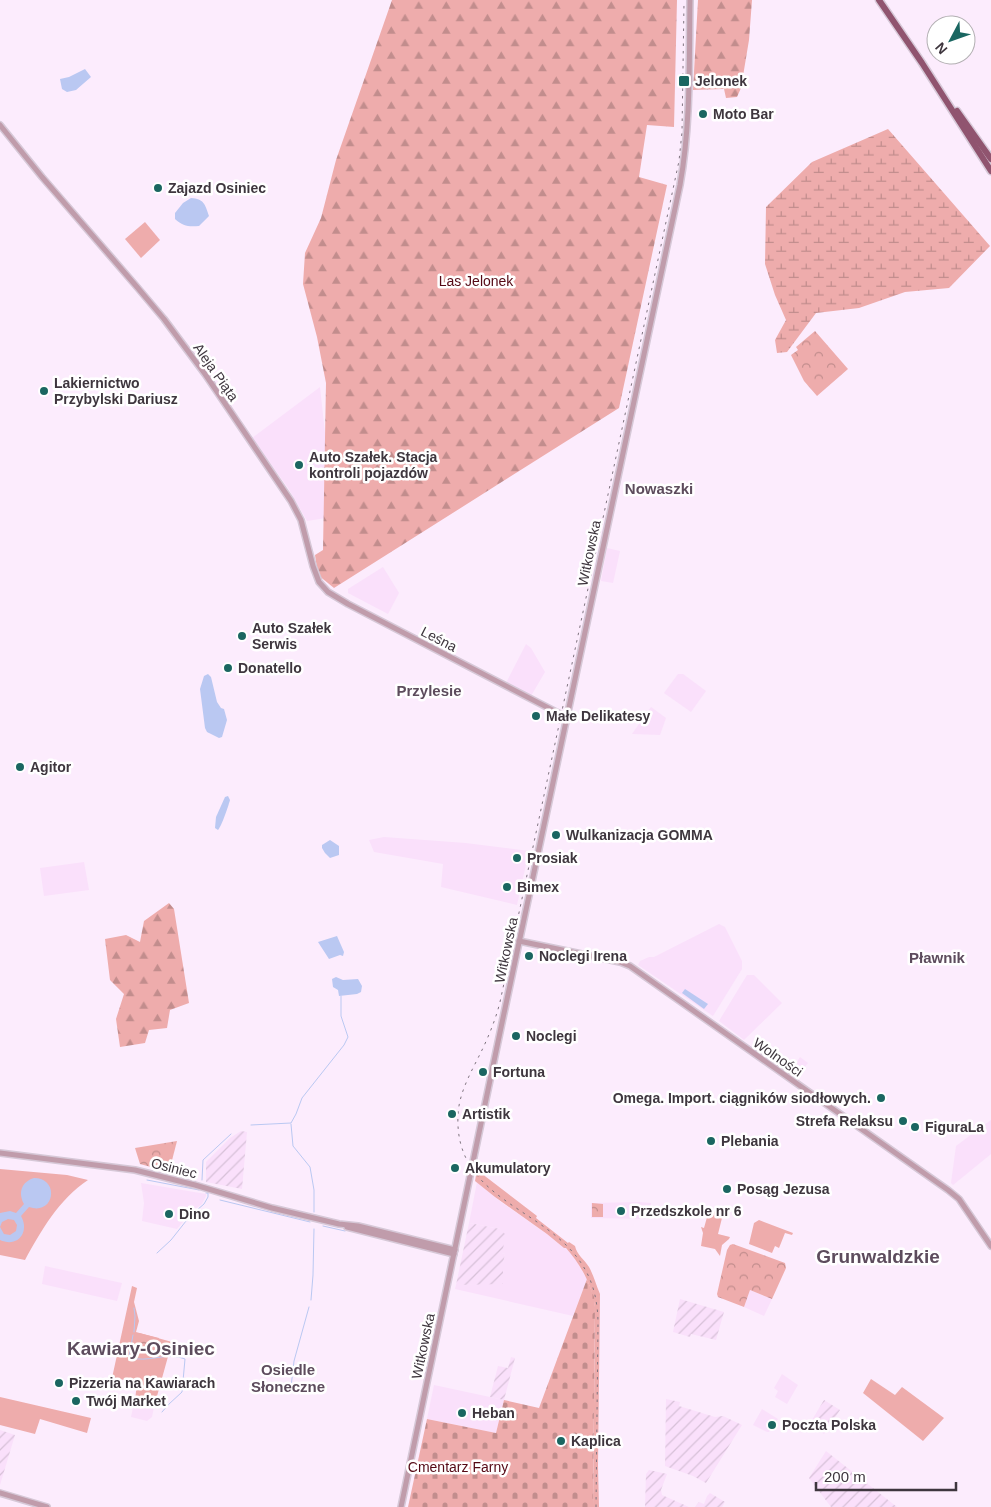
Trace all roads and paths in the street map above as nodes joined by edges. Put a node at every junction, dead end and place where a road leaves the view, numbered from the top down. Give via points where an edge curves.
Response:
1 (690, 0) edge
2 (879, 0) edge
3 (942, 93) junction
4 (0, 125) edge
5 (991, 159) edge
6 (991, 170) edge
7 (313, 566) joint
8 (566, 720) junction
9 (519, 941) junction
10 (0, 1153) edge
11 (991, 1246) edge
12 (454, 1252) junction
13 (0, 1493) edge
14 (47, 1507) edge
15 (401, 1507) edge

1 - 8 street, Witkowska via 688,121 680,186
2 - 3 main road
3 - 5 main road
3 - 6 main road
4 - 7 street, Aleja Piąta via 149,300 205,374 291,502 301,520
7 - 8 street, Leśna via 319,582 333,595 564,716
8 - 9 street, Witkowska
9 - 11 street, Wolności via 630,966 948,1190 959,1199
9 - 12 street, Witkowska
10 - 12 street, Osiniec via 135,1170 272,1208 358,1226
12 - 15 street, Witkowska
13 - 14 street

